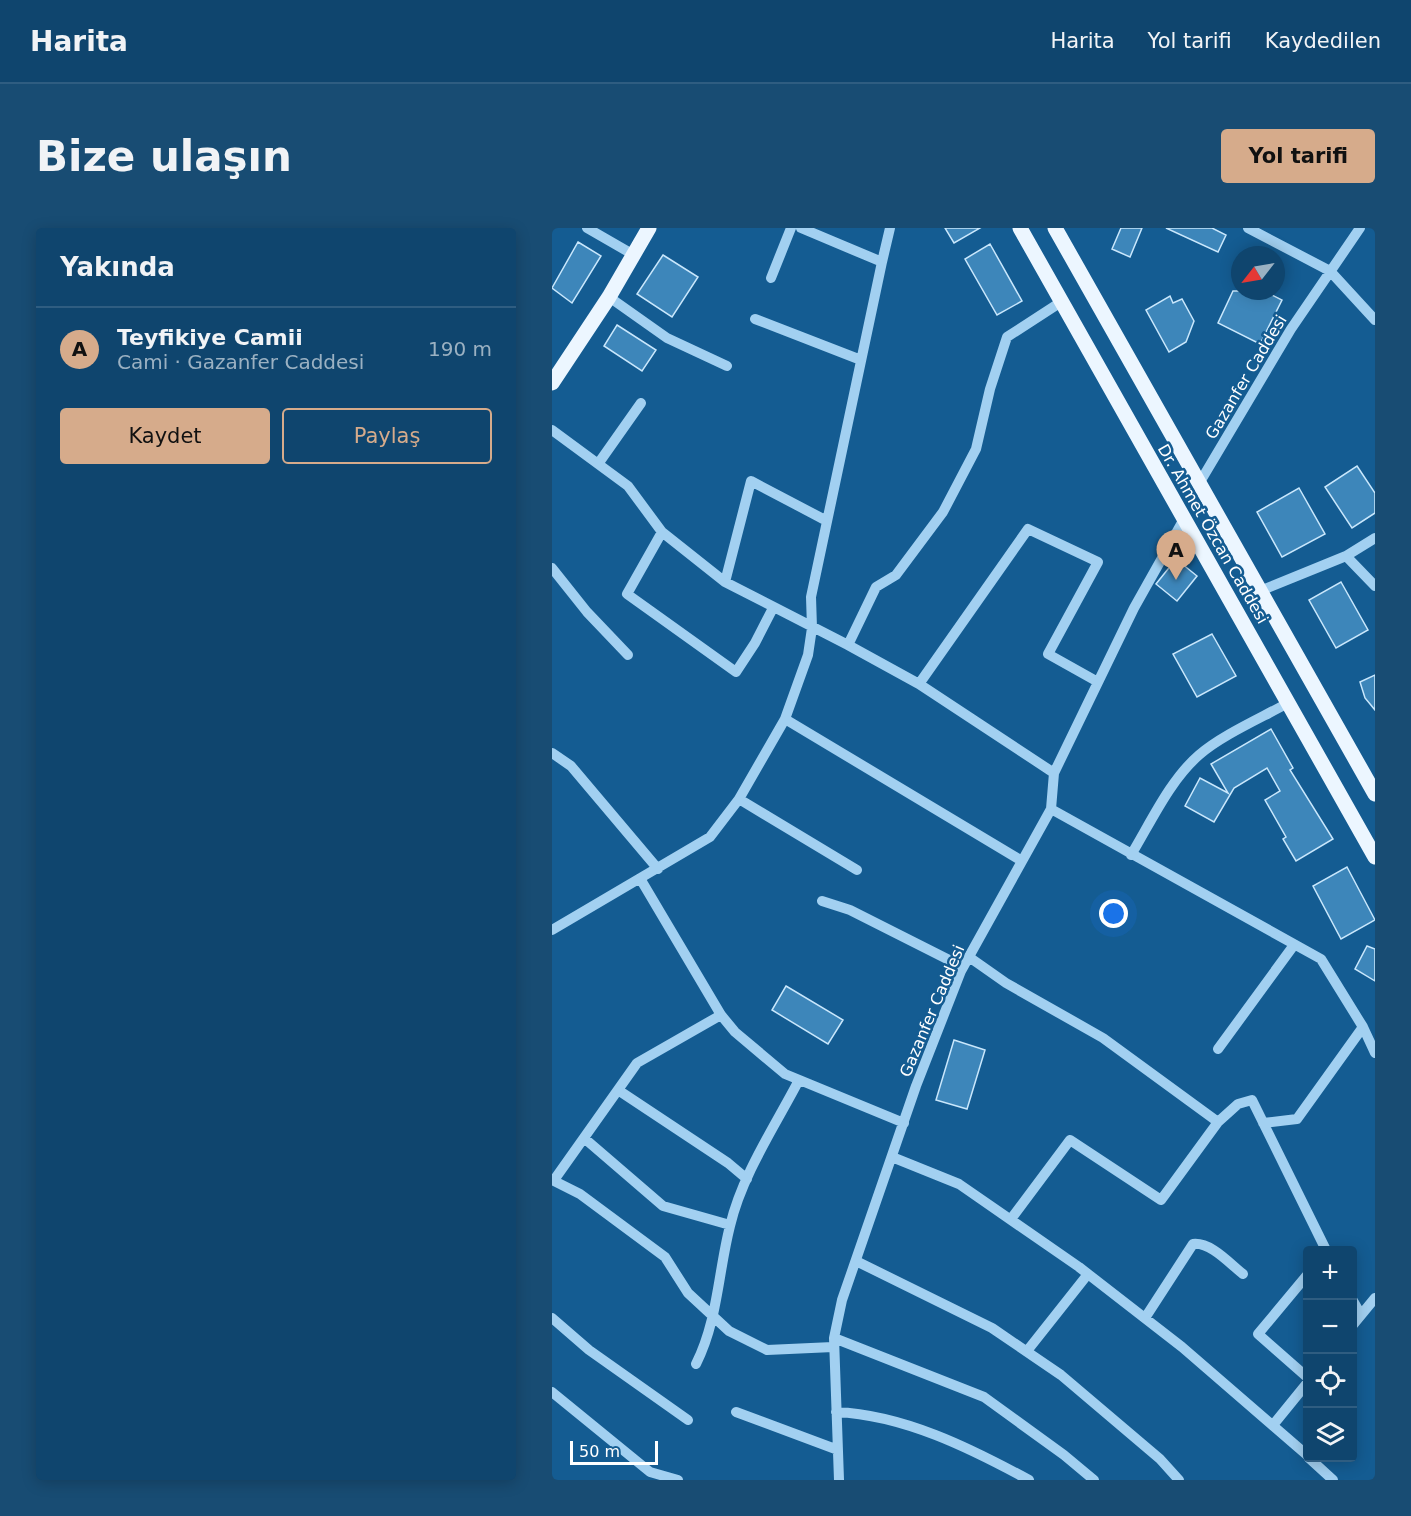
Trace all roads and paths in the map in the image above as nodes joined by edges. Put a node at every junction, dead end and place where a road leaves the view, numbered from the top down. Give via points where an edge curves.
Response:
1 (587, 228) edge
2 (637, 228) edge
3 (649, 228) edge
4 (658, 228) edge
5 (791, 228) edge
6 (801, 228) edge
7 (890, 228) edge
8 (1020, 228) edge
9 (1055, 228) edge
10 (1248, 228) edge
11 (1360, 228) edge
12 (636, 252) junction
13 (882, 262) junction
14 (1330, 271) junction
15 (771, 278) dead end
16 (609, 297) junction
17 (1061, 302) junction
18 (755, 319) dead end
19 (1375, 320) edge
20 (861, 360) junction
21 (727, 366) dead end
22 (552, 383) edge
23 (641, 403) dead end
24 (552, 430) edge
25 (598, 464) junction
26 (1200, 482) junction
27 (1184, 519) junction
28 (827, 521) junction
29 (662, 532) junction
30 (1375, 538) edge
31 (1346, 556) junction
32 (552, 568) edge
33 (725, 582) junction
34 (1375, 586) edge
35 (1260, 591) junction
36 (773, 608) junction
37 (812, 628) junction
38 (848, 645) junction
39 (628, 655) dead end
40 (1098, 682) junction
41 (919, 684) junction
42 (1288, 703) junction
43 (785, 719) junction
44 (552, 753) edge
45 (1054, 772) junction
46 (1375, 794) edge
47 (739, 799) junction
48 (1051, 809) junction
49 (1131, 855) junction
50 (1375, 856) edge
51 (1022, 861) junction
52 (658, 869) junction
53 (857, 870) dead end
54 (641, 880) junction
55 (822, 901) dead end
56 (552, 930) edge
57 (1294, 945) junction
58 (969, 957) junction
59 (963, 968) junction
60 (720, 1015) junction
61 (1363, 1028) junction
62 (1218, 1049) dead end
63 (1375, 1053) edge
64 (799, 1080) junction
65 (618, 1090) junction
66 (1218, 1122) junction
67 (904, 1123) junction
68 (1263, 1123) junction
69 (584, 1138) junction
70 (892, 1157) junction
71 (747, 1179) junction
72 (553, 1180) edge
73 (1011, 1219) junction
74 (730, 1225) junction
75 (1324, 1246) edge
76 (856, 1261) junction
77 (1088, 1274) junction
78 (1243, 1274) dead end
79 (1303, 1280) edge
80 (1375, 1298) edge
81 (1354, 1300) edge
82 (1361, 1315) junction
83 (552, 1318) edge
84 (714, 1318) junction
85 (1145, 1318) junction
86 (1357, 1320) edge
87 (834, 1342) junction
88 (1027, 1351) junction
89 (696, 1364) dead end
90 (1303, 1375) edge
91 (1303, 1386) edge
92 (552, 1392) edge
93 (736, 1412) dead end
94 (836, 1412) junction
95 (688, 1420) dead end
96 (1273, 1425) junction
97 (838, 1450) junction
98 (1303, 1452) edge
99 (1313, 1462) edge
100 (647, 1476) edge
101 (678, 1480) edge
102 (839, 1480) edge
103 (1029, 1480) edge
104 (1094, 1480) edge
105 (1179, 1480) edge
106 (1333, 1480) edge

1 - 12 street
2 - 12 main road
3 - 12 main road
4 - 12 main road
5 - 15 street
6 - 13 street
7 - 13 street
8 - 17 main road, Dr. Ahmet Özcan Caddesi
9 - 26 main road, Dr. Ahmet Özcan Caddesi
10 - 14 street
11 - 14 street, Gazanfer Caddesi
12 - 16 main road
13 - 20 street
14 - 19 street
14 - 26 street, Gazanfer Caddesi
16 - 21 street via 667,339
16 - 22 main road
17 - 27 main road, Dr. Ahmet Özcan Caddesi
17 - 38 street via 1007,337 971,459 943,512 896,575 876,587
18 - 20 street
20 - 28 street
23 - 25 street
24 - 25 street
25 - 29 street via 628,486
26 - 35 main road, Dr. Ahmet Özcan Caddesi
27 - 40 street, Gazanfer Caddesi
27 - 42 main road, Dr. Ahmet Özcan Caddesi
28 - 33 street via 751,481
28 - 37 street via 811,597
29 - 33 street
29 - 36 street via 627,594 736,672
30 - 31 street
31 - 34 street
31 - 35 street
32 - 39 street
33 - 36 street
35 - 46 main road, Dr. Ahmet Özcan Caddesi
36 - 37 street
37 - 38 street
37 - 43 street via 808,655
38 - 41 street
40 - 41 street via 1048,654 1098,562 1028,529
40 - 45 street, Gazanfer Caddesi
41 - 45 street
42 - 49 street via 1201,753 1187,766
42 - 50 main road, Dr. Ahmet Özcan Caddesi
43 - 47 street
43 - 51 street
44 - 52 street via 571,766
45 - 48 street, Gazanfer Caddesi
47 - 52 street via 710,837
47 - 53 street
48 - 49 street
48 - 51 street, Gazanfer Caddesi
49 - 57 street
51 - 58 street, Gazanfer Caddesi
52 - 54 street
54 - 56 street
54 - 60 street
55 - 59 street via 850,910
57 - 61 street via 1321,959
57 - 62 street
58 - 59 street, Gazanfer Caddesi
58 - 66 street via 1103,1038
59 - 67 street, Gazanfer Caddesi
60 - 64 street via 784,1074
60 - 65 street via 637,1063
61 - 63 street
61 - 68 street via 1297,1119
64 - 67 street
64 - 71 street
65 - 69 street
65 - 71 street via 728,1162
66 - 68 street via 1238,1104 1252,1100
66 - 73 street via 1161,1200 1070,1140
67 - 70 street, Gazanfer Caddesi
68 - 75 street
69 - 72 street
69 - 74 street via 663,1206
70 - 73 street via 959,1184
70 - 76 street, Gazanfer Caddesi
71 - 74 street
72 - 84 street via 580,1194 665,1257 688,1293
73 - 77 street
74 - 84 street
76 - 87 street, Gazanfer Caddesi via 842,1300
76 - 88 street via 992,1328
77 - 85 street
77 - 88 street
78 - 85 street via 1211,1248 1193,1244
79 - 90 street via 1258,1334
80 - 82 street
81 - 82 street
82 - 86 street
83 - 95 street via 589,1350
84 - 87 street via 729,1331 767,1350
84 - 89 street
85 - 96 street
87 - 94 street, Gazanfer Caddesi
87 - 104 street via 984,1397
88 - 105 street via 1160,1459
91 - 96 street
92 - 100 street
93 - 97 street
94 - 97 street, Gazanfer Caddesi
94 - 103 street via 862,1413 909,1426 985,1456
96 - 98 street
97 - 102 street, Gazanfer Caddesi
99 - 106 street
100 - 101 street

